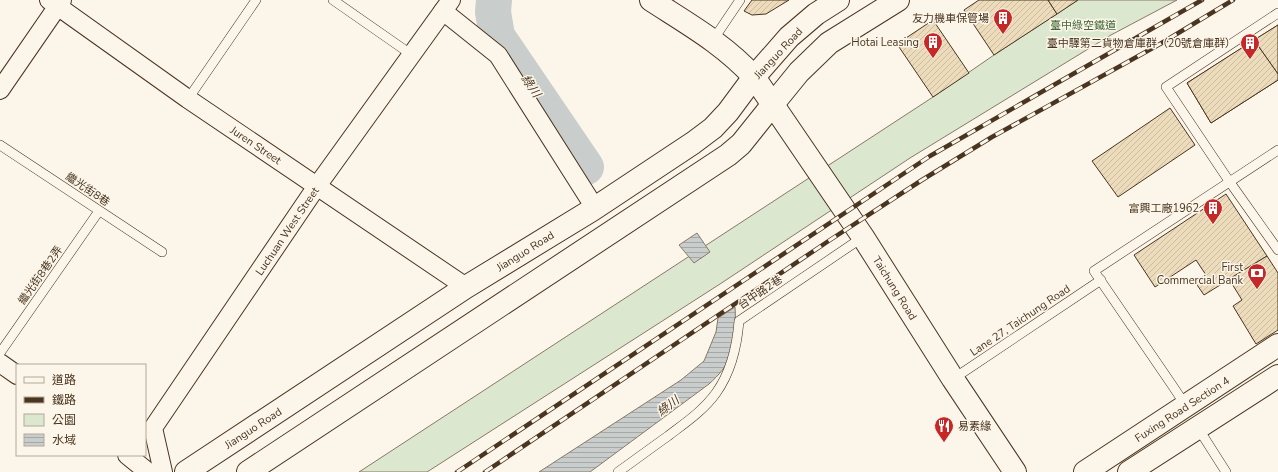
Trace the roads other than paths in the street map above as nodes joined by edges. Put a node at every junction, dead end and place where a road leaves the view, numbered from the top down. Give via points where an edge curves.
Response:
1 (256, 0) edge
2 (333, 0) edge
3 (651, 0) edge
4 (740, 0) edge
5 (838, 0) edge
6 (898, 0) edge
7 (56, 2) edge
8 (447, 6) edge
9 (1278, 13) edge
10 (713, 40) junction
11 (412, 55) junction
12 (754, 78) junction
13 (0, 90) edge
14 (188, 99) junction
15 (773, 104) junction
16 (0, 145) edge
17 (1278, 150) edge
18 (1229, 181) junction
19 (317, 186) junction
20 (595, 208) junction
21 (99, 211) junction
22 (863, 237) junction
23 (1278, 250) edge
24 (162, 252) dead end
25 (1101, 280) junction
26 (466, 287) junction
27 (1278, 345) edge
28 (0, 353) edge
29 (0, 362) edge
30 (16, 373) edge
31 (1278, 376) edge
32 (953, 379) junction
33 (1186, 406) junction
34 (1198, 428) junction
35 (128, 456) edge
36 (148, 472) edge
37 (162, 472) edge
38 (186, 472) edge
39 (248, 472) edge
40 (618, 472) edge
41 (1015, 472) edge
42 (1085, 472) edge
43 (1129, 472) edge
44 (1226, 472) edge

1 - 14 lane
2 - 11 lane
3 - 10 street, Taichung Road
4 - 10 lane
5 - 12 street, Jianguo Road via 816,14 789,38
6 - 15 street via 829,43 799,72
7 - 13 street
7 - 14 street, Juren Street
8 - 11 street, Luchuan West Street
8 - 20 street via 498,55
9 - 18 lane via 1166,87
10 - 12 street, Taichung Road
11 - 19 street, Luchuan West Street
12 - 15 street, Taichung Road
12 - 20 street, Jianguo Road via 713,128
14 - 19 street, Juren Street
15 - 22 street, Taichung Road
15 - 39 street via 741,144 728,155
16 - 21 lane, 繼光街8巷
17 - 18 lane
18 - 23 lane
18 - 25 lane via 1094,271
19 - 26 street, Juren Street
19 - 37 street, Luchuan West Street via 153,428
20 - 26 street, Jianguo Road
21 - 24 lane, 繼光街8巷
21 - 28 lane, 繼光街8巷2弄
22 - 32 street, Taichung Road
22 - 40 lane, 台中路2巷 via 739,321 732,360 716,393 688,421
25 - 32 lane, Lane 27, Taichung Road
25 - 33 lane
26 - 38 street, Jianguo Road
27 - 33 street, Fuxing Road Section 4
29 - 30 street
31 - 34 street
32 - 41 street, Taichung Road
33 - 42 street, Fuxing Road Section 4
34 - 43 street
34 - 44 lane
35 - 36 street

